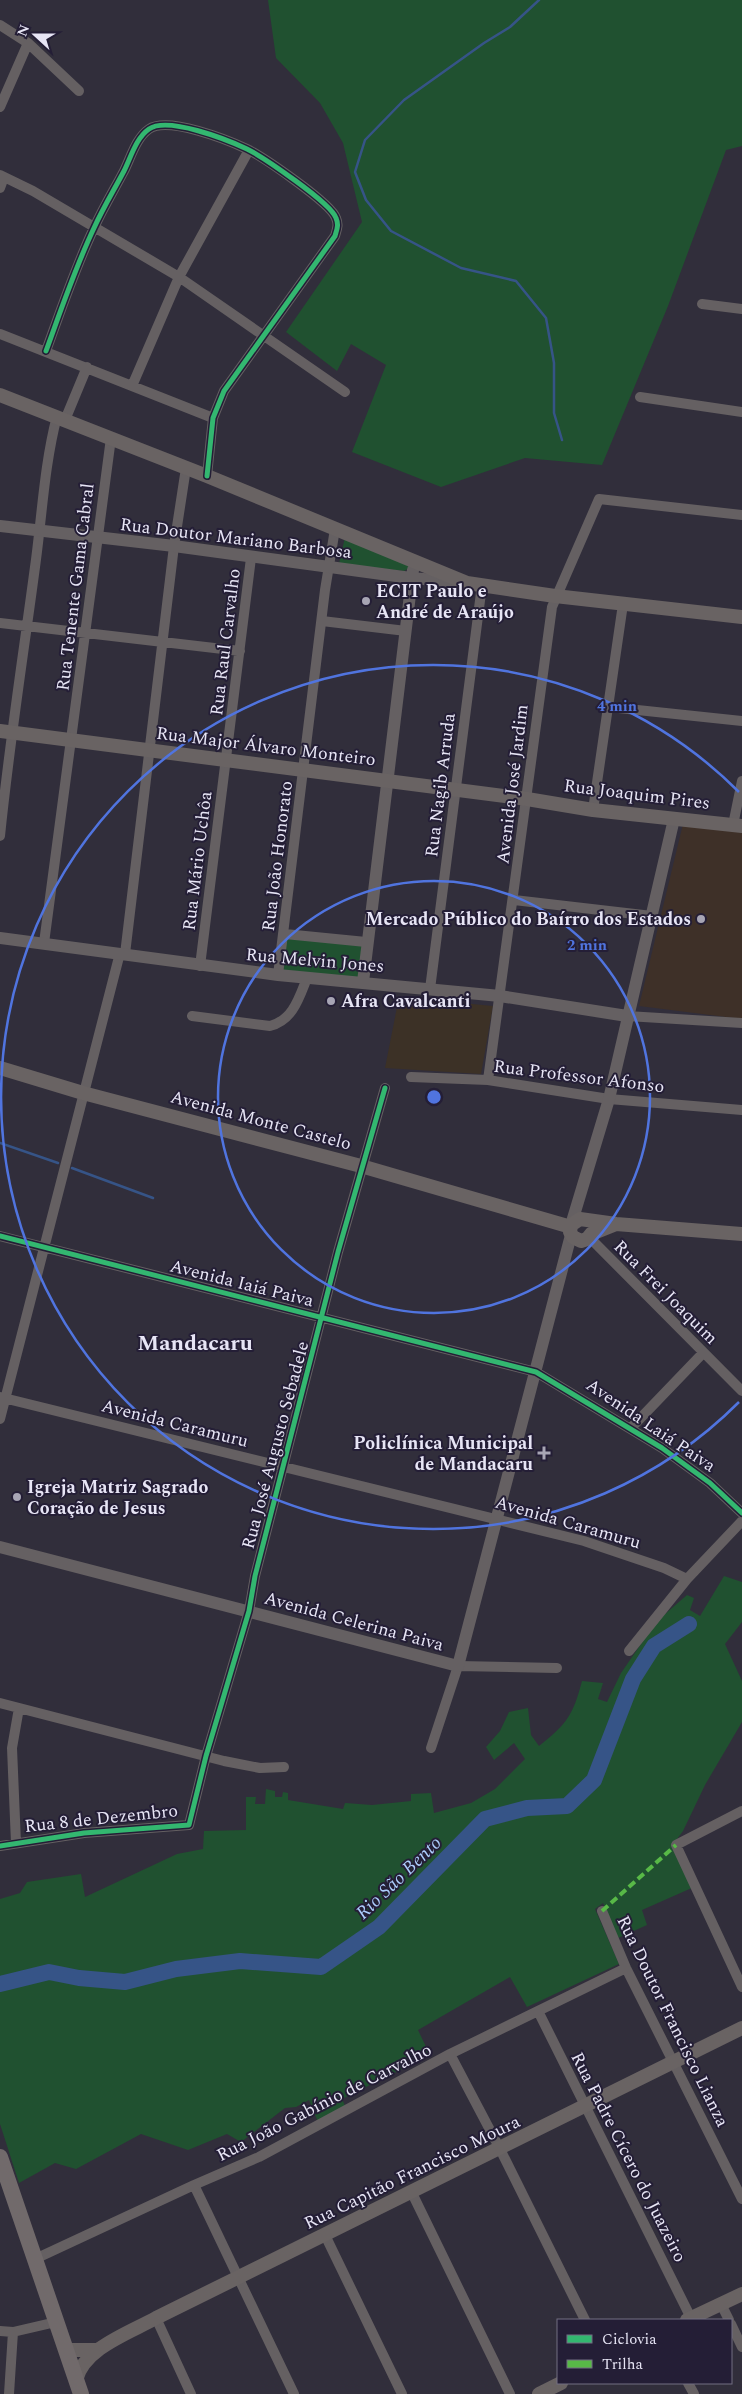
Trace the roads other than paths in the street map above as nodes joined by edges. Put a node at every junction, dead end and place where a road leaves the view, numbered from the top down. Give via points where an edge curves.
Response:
1 (0, 25) edge
2 (28, 43) junction
3 (79, 91) dead end
4 (0, 107) edge
5 (249, 150) junction
6 (2, 176) edge
7 (0, 188) edge
8 (94, 227) junction
9 (179, 277) junction
10 (702, 304) dead end
11 (742, 309) edge
12 (0, 334) edge
13 (264, 335) junction
14 (46, 351) junction
15 (87, 367) junction
16 (132, 386) junction
17 (345, 392) dead end
18 (0, 395) edge
19 (640, 397) dead end
20 (742, 412) edge
21 (61, 418) junction
22 (213, 418) junction
23 (111, 438) junction
24 (186, 468) junction
25 (207, 476) junction
26 (742, 515) edge
27 (0, 526) edge
28 (335, 529) junction
29 (40, 531) junction
30 (98, 538) junction
31 (174, 546) junction
32 (251, 558) junction
33 (414, 562) junction
34 (328, 567) junction
35 (411, 578) junction
36 (467, 583) junction
37 (482, 585) junction
38 (555, 596) junction
39 (623, 604) junction
40 (742, 617) edge
41 (322, 621) junction
42 (0, 623) edge
43 (27, 626) junction
44 (406, 631) junction
45 (85, 632) junction
46 (163, 642) junction
47 (240, 651) junction
48 (609, 707) junction
49 (742, 721) edge
50 (5, 731) edge
51 (72, 740) junction
52 (149, 749) junction
53 (227, 759) junction
54 (303, 770) junction
55 (387, 780) junction
56 (742, 781) edge
57 (456, 789) junction
58 (527, 798) junction
59 (593, 810) junction
60 (674, 819) junction
61 (737, 825) edge
62 (0, 836) edge
63 (514, 900) junction
64 (652, 916) junction
65 (284, 934) junction
66 (0, 938) edge
67 (366, 942) junction
68 (44, 943) junction
69 (123, 953) junction
70 (200, 966) junction
71 (278, 976) junction
72 (306, 978) junction
73 (363, 982) junction
74 (430, 989) junction
75 (500, 996) junction
76 (192, 1016) dead end
77 (627, 1016) junction
78 (742, 1023) edge
79 (0, 1068) edge
80 (411, 1077) dead end
81 (488, 1080) junction
82 (385, 1088) dead end
83 (83, 1093) junction
84 (609, 1098) junction
85 (742, 1110) edge
86 (361, 1166) junction
87 (581, 1230) junction
88 (742, 1234) edge
89 (0, 1236) edge
90 (45, 1248) junction
91 (322, 1316) junction
92 (703, 1353) junction
93 (536, 1372) junction
94 (742, 1391) edge
95 (3, 1397) edge
96 (0, 1420) edge
97 (632, 1428) junction
98 (284, 1466) junction
99 (742, 1513) edge
100 (497, 1519) junction
101 (742, 1521) edge
102 (0, 1547) edge
103 (687, 1579) junction
104 (249, 1611) junction
105 (629, 1651) dead end
106 (458, 1666) junction
107 (557, 1668) dead end
108 (0, 1703) edge
109 (19, 1708) junction
110 (431, 1748) dead end
111 (206, 1756) junction
112 (284, 1767) dead end
113 (194, 1809) joint
114 (742, 1811) edge
115 (16, 1843) junction
116 (0, 1846) edge
117 (602, 1911) dead end
118 (626, 1968) junction
119 (742, 1986) edge
120 (538, 2011) junction
121 (742, 2028) edge
122 (450, 2054) junction
123 (673, 2063) junction
124 (586, 2107) junction
125 (500, 2148) junction
126 (0, 2157) edge
127 (194, 2185) junction
128 (412, 2192) junction
129 (742, 2199) edge
130 (325, 2234) junction
131 (35, 2259) junction
132 (239, 2278) junction
133 (742, 2294) edge
134 (721, 2304) junction
135 (156, 2318) junction
136 (585, 2319) edge
137 (689, 2319) edge
138 (728, 2319) edge
139 (56, 2322) junction
140 (732, 2326) edge
141 (0, 2331) edge
142 (13, 2332) junction
143 (742, 2347) edge
144 (66, 2350) junction
145 (98, 2350) junction
146 (559, 2384) edge
147 (78, 2387) edge
148 (9, 2394) edge
149 (191, 2394) edge
150 (294, 2394) edge
151 (402, 2394) edge
152 (510, 2394) edge
153 (539, 2394) edge

1 - 2 street
2 - 3 street
2 - 4 street
5 - 8 street via 227,140 175,126 155,126 142,137
5 - 9 street
5 - 13 street via 326,205 336,216 338,226 335,236
6 - 7 street
6 - 8 street
8 - 9 street
8 - 14 street
9 - 13 street
9 - 16 street
10 - 11 street
12 - 14 street
13 - 17 street
13 - 22 street via 231,379
14 - 15 street
15 - 16 street
15 - 21 street
16 - 22 street
18 - 21 main road
19 - 20 street
21 - 23 main road
21 - 29 street via 49,445
22 - 25 street
23 - 24 main road
23 - 30 street, Rua Tenente Gama Cabral
24 - 25 main road
24 - 31 street
25 - 28 main road
26 - 38 street, Avenida José Jardim via 599,499
27 - 29 street, Rua Doutor Mariano Barbosa
28 - 33 main road
28 - 34 street, Rua João Honorato
29 - 30 street, Rua Doutor Mariano Barbosa
29 - 43 street
30 - 31 street, Rua Doutor Mariano Barbosa
30 - 45 street, Rua Tenente Gama Cabral
31 - 32 street, Rua Doutor Mariano Barbosa
31 - 46 street
32 - 34 street, Rua Doutor Mariano Barbosa
32 - 47 street, Rua Raul Carvalho
33 - 35 street
33 - 36 main road
34 - 35 street, Rua Doutor Mariano Barbosa
34 - 41 street, Rua João Honorato
35 - 36 street, Rua Doutor Mariano Barbosa
35 - 44 street
36 - 37 main road
37 - 38 main road
37 - 57 street, Rua Nagib Arruda
38 - 39 main road
38 - 58 street, Avenida José Jardim via 546,640
39 - 40 main road
39 - 48 street
41 - 44 street
41 - 54 street, Rua João Honorato
42 - 43 street
43 - 45 street
43 - 50 street
44 - 55 street
45 - 46 street
45 - 51 street, Rua Tenente Gama Cabral
46 - 47 street
46 - 52 street
47 - 53 street, Rua Raul Carvalho
48 - 49 street
48 - 59 street
50 - 51 main road, Rua Major Álvaro Monteiro
50 - 62 street
51 - 52 main road, Rua Major Álvaro Monteiro
51 - 68 street, Rua Tenente Gama Cabral
52 - 53 main road, Rua Major Álvaro Monteiro
52 - 69 street
53 - 54 main road, Rua Major Álvaro Monteiro
53 - 70 street, Rua Mário Uchôa
54 - 55 main road, Rua Major Álvaro Monteiro
54 - 65 street, Rua João Honorato
55 - 57 main road, Rua Major Álvaro Monteiro
55 - 67 street
56 - 61 street
57 - 58 main road, Rua Major Álvaro Monteiro
57 - 74 street, Rua Nagib Arruda
58 - 59 main road, Rua Joaquim Pires
58 - 63 street, Avenida José Jardim
59 - 60 main road, Rua Joaquim Pires
60 - 61 main road, Rua Joaquim Pires
60 - 64 street
63 - 64 street
63 - 75 street, Avenida José Jardim
64 - 77 street
65 - 67 street
65 - 71 street, Rua João Honorato
66 - 68 street, Rua Melvin Jones
67 - 73 street
68 - 69 street, Rua Melvin Jones
69 - 70 street, Rua Melvin Jones
69 - 83 street
70 - 71 street, Rua Melvin Jones
71 - 72 street, Rua Melvin Jones
72 - 73 street, Rua Melvin Jones
72 - 76 street via 295,1007 281,1023 270,1026
73 - 74 street, Rua Melvin Jones
74 - 75 street, Rua Melvin Jones
75 - 77 street, Rua Melvin Jones
75 - 81 street, Avenida José Jardim
77 - 78 street
77 - 84 street
79 - 83 main road, Avenida Monte Castelo
80 - 81 street, Rua Professor Afonso
81 - 84 street, Rua Professor Afonso
82 - 86 street, Rua José Augusto Sebadele
83 - 86 main road, Avenida Monte Castelo
83 - 90 street
84 - 85 street, Rua Professor Afonso
84 - 87 street via 582,1194
86 - 87 main road, Avenida Monte Castelo
86 - 91 street, Rua José Augusto Sebadele
87 - 88 main road, Avenida Monte Castelo via 616,1224
87 - 92 street, Rua Frei Joaquim
87 - 93 street via 564,1263
89 - 90 street, Avenida Iaiá Paiva
90 - 91 street, Avenida Iaiá Paiva
90 - 95 street
91 - 93 street, Avenida Iaiá Paiva
91 - 98 street, Rua José Augusto Sebadele
92 - 94 street, Rua Frei Joaquim
92 - 97 street
93 - 97 street, Avenida Laiá Paiva
93 - 100 street
95 - 96 street
95 - 98 street, Avenida Caramuru
97 - 99 street, Avenida Laiá Paiva via 703,1478
98 - 100 street, Avenida Caramuru
98 - 104 street, Rua José Augusto Sebadele
100 - 103 street, Avenida Caramuru via 631,1556
100 - 106 street
101 - 103 street
102 - 104 street, Avenida Celerina Paiva
103 - 105 street
104 - 106 street, Avenida Celerina Paiva
104 - 111 street, Rua José Augusto Sebadele
106 - 107 street, Avenida Celerina Paiva
106 - 110 street
108 - 109 street
109 - 111 street
109 - 115 street via 12,1748
111 - 112 street via 260,1768
111 - 113 street, Rua José Augusto Sebadele
113 - 115 street, Rua 8 de Dezembro via 189,1825 184,1827 84,1833
114 - 119 street via 676,1845
115 - 116 street, Rua 8 de Dezembro
117 - 118 street, Rua Doutor Francisco Lianza
118 - 120 street, Rua João Gabínio de Carvalho
118 - 123 street, Rua Doutor Francisco Lianza
120 - 122 street, Rua João Gabínio de Carvalho
120 - 124 street, Rua Padre Cícero do Juazeiro
121 - 123 main road, Rua Capitão Francisco Moura
122 - 125 street
122 - 127 street, Rua João Gabínio de Carvalho via 259,2157
123 - 124 main road, Rua Capitão Francisco Moura
123 - 129 street, Rua Doutor Francisco Lianza
124 - 125 main road, Rua Capitão Francisco Moura
124 - 137 street, Rua Padre Cícero do Juazeiro
125 - 128 main road, Rua Capitão Francisco Moura
125 - 136 street
126 - 131 main road
127 - 131 street, Rua João Gabínio de Carvalho
127 - 132 street
128 - 130 main road, Rua Capitão Francisco Moura
128 - 152 street
130 - 132 main road, Rua Capitão Francisco Moura
130 - 151 street
131 - 139 main road
132 - 135 main road, Rua Capitão Francisco Moura
132 - 150 street
133 - 134 main road
134 - 137 main road
134 - 138 street
135 - 145 main road, Rua Capitão Francisco Moura
135 - 149 street
139 - 142 street
139 - 144 main road
140 - 143 street
141 - 142 street
142 - 148 street
144 - 145 main road
144 - 147 main road
145 - 147 main road via 83,2362
146 - 153 main road

